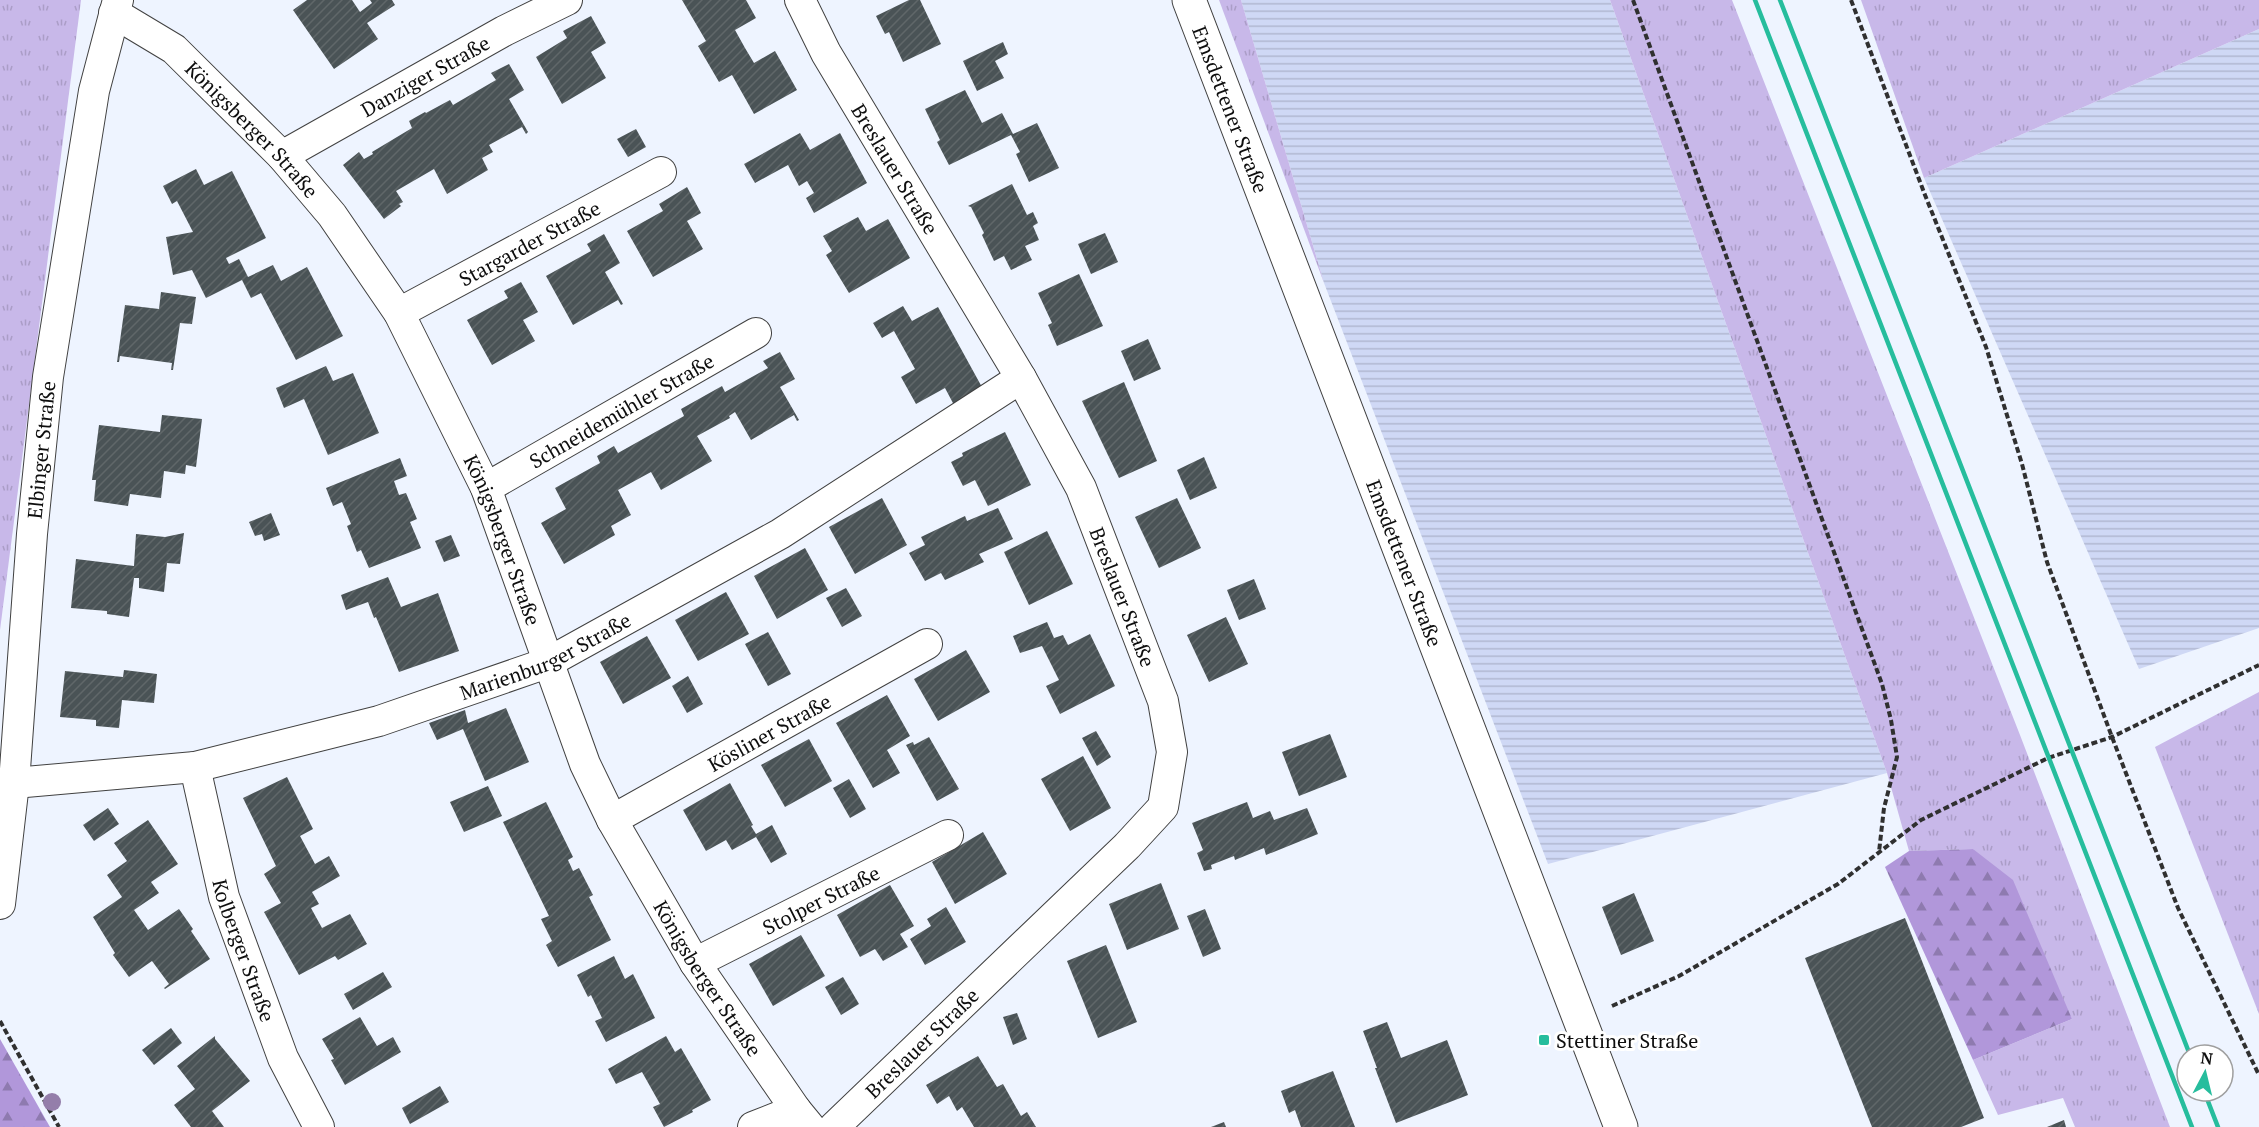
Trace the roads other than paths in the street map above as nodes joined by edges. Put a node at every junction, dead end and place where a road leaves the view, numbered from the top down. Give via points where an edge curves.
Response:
1 (567, 0) edge
2 (800, 0) edge
3 (1190, 0) edge
4 (116, 6) edge
5 (282, 156) junction
6 (661, 172) dead end
7 (399, 313) junction
8 (756, 333) dead end
9 (1021, 378) junction
10 (486, 488) junction
11 (927, 644) dead end
12 (547, 663) junction
13 (195, 767) junction
14 (14, 783) junction
15 (612, 820) junction
16 (948, 835) dead end
17 (0, 904) edge
18 (695, 963) junction
19 (803, 1119) edge
20 (319, 1127) edge
21 (753, 1127) edge
22 (834, 1127) edge
23 (1621, 1127) edge

1 - 5 street, Danziger Straße via 504,31
2 - 9 street, Breslauer Straße via 826,53
3 - 23 street, Emsdettener Straße
4 - 5 street, Königsberger Straße via 174,49
4 - 14 street, Elbinger Straße via 94,91 48,377
5 - 7 street, Königsberger Straße via 333,215
6 - 7 street, Stargarder Straße
7 - 10 street, Königsberger Straße
8 - 10 street, Schneidemühler Straße
9 - 12 street, Marienburger Straße via 780,534
9 - 22 street, Breslauer Straße via 1081,488 1164,701 1172,752 1163,807
10 - 12 street, Königsberger Straße
11 - 15 street, Kösliner Straße
12 - 13 street, Marienburger Straße via 379,721
12 - 15 street, Königsberger Straße via 585,764
13 - 14 street, Marienburger Straße
13 - 20 street, Kolberger Straße via 224,897 283,1058
14 - 17 street, Elbinger Straße
15 - 18 street, Königsberger Straße
16 - 18 street, Stolper Straße
18 - 19 street, Königsberger Straße
19 - 21 street

